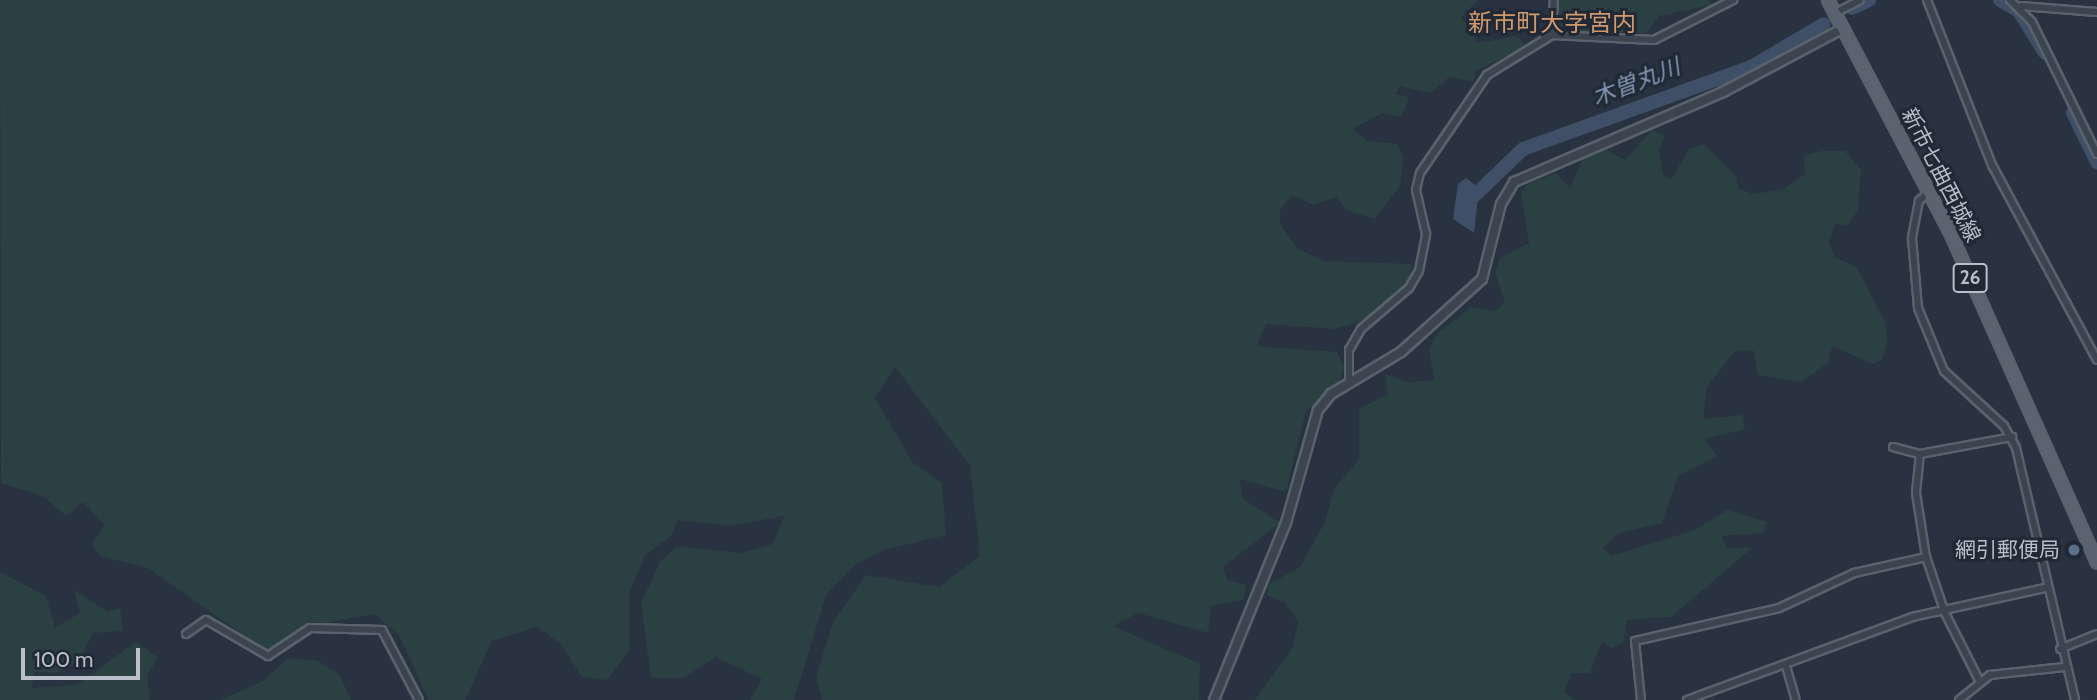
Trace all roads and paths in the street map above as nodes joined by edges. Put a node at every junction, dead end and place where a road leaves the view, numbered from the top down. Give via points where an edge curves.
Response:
1 (1554, 0) edge
2 (1733, 0) edge
3 (1828, 0) edge
4 (1860, 0) edge
5 (1927, 0) edge
6 (2010, 0) edge
7 (2021, 6) junction
8 (2097, 12) edge
9 (1833, 14) junction
10 (1842, 29) junction
11 (1552, 35) junction
12 (2097, 154) edge
13 (1930, 191) junction
14 (2097, 360) edge
15 (1349, 382) junction
16 (2012, 438) junction
17 (1893, 447) dead end
18 (1920, 454) junction
19 (1926, 557) junction
20 (2097, 563) edge
21 (2045, 588) junction
22 (1945, 608) junction
23 (186, 634) dead end
24 (2097, 635) edge
25 (2060, 649) junction
26 (1786, 666) junction
27 (2065, 667) junction
28 (1979, 680) junction
29 (419, 700) edge
30 (1214, 700) edge
31 (1642, 700) edge
32 (1687, 700) edge
33 (1796, 700) edge
34 (1959, 700) edge
35 (2075, 700) edge

1 - 11 street
2 - 11 street via 1654,40
3 - 9 main road, 新市七曲西城線 / 26
4 - 9 street
5 - 14 street via 1992,165
6 - 7 street
7 - 8 street
7 - 12 street
9 - 10 main road, 新市七曲西城線 / 26
10 - 13 main road, 新市七曲西城線 / 26
10 - 15 street via 1723,92 1527,172 1501,204 1482,279 1401,352
11 - 15 street via 1488,75 1468,112 1427,159 1416,190 1426,234 1419,271 1409,288 1361,329 1349,350
13 - 16 street via 1919,201 1912,238 1918,309 1944,372
13 - 20 main road, 新市七曲西城線 / 26
15 - 30 street via 1318,410 1286,523
16 - 18 street
16 - 21 street
17 - 18 street
18 - 19 street via 1916,493
19 - 22 street
19 - 31 street via 1854,573 1779,608 1635,640
21 - 22 street
21 - 25 street
22 - 26 street
22 - 28 street
23 - 29 street via 206,620 268,656 310,628 382,630
24 - 25 street
25 - 27 street
26 - 32 street
26 - 33 street
27 - 28 street
27 - 35 street
28 - 34 street

